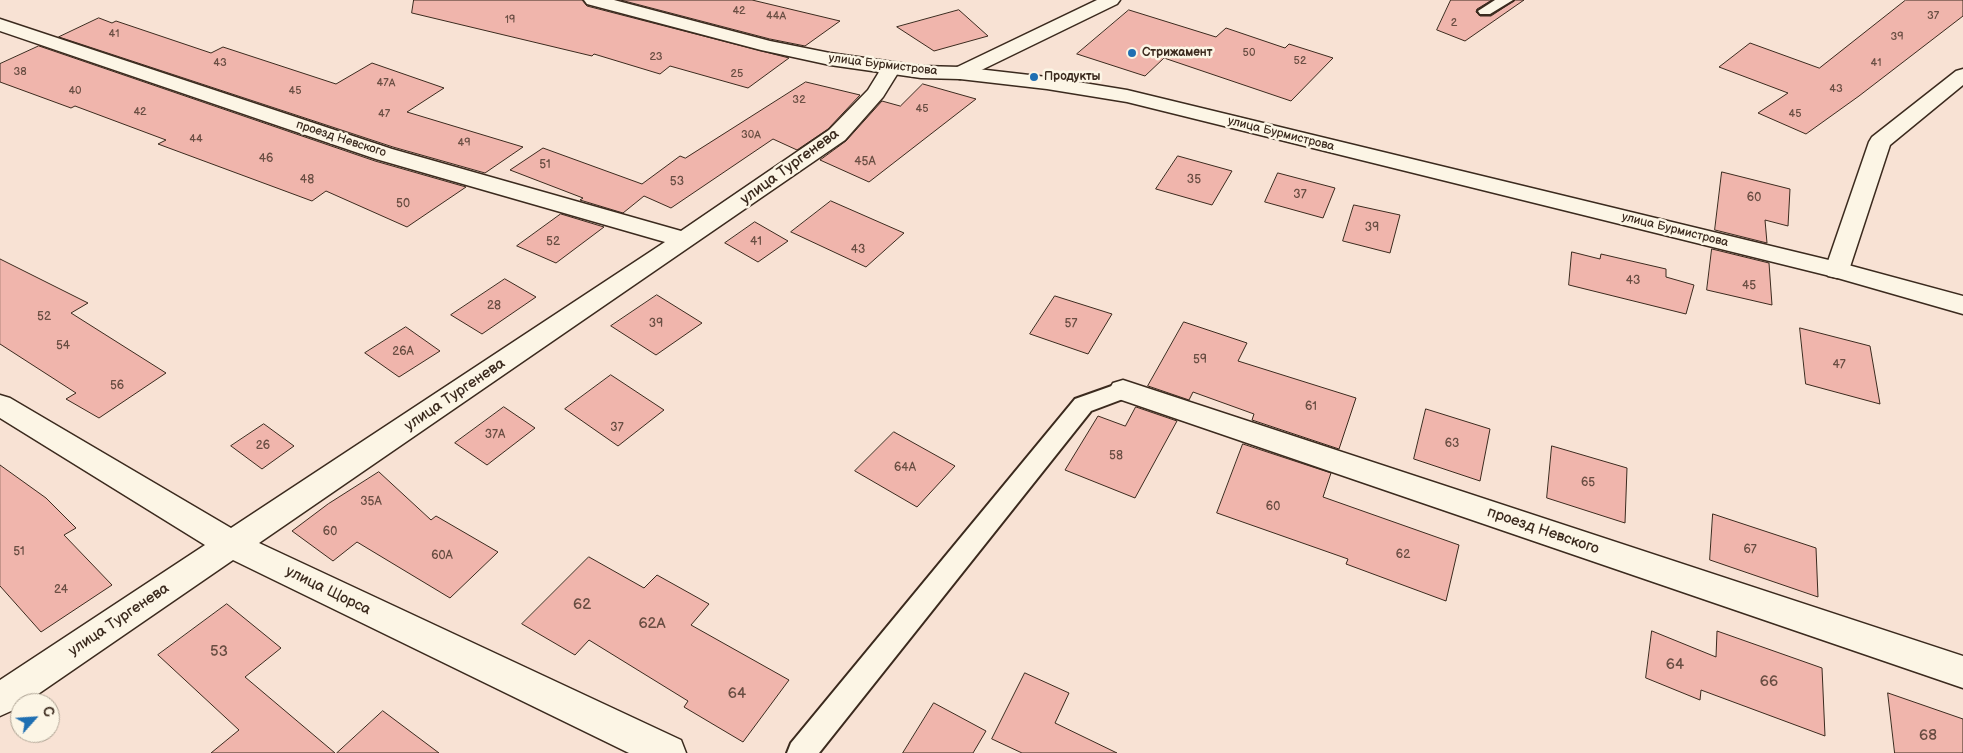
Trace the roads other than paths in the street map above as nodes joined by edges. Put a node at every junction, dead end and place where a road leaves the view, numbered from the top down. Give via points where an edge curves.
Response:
1 (593, 0) edge
2 (1111, 0) edge
3 (1506, 0) edge
4 (1485, 11) dead end
5 (0, 25) edge
6 (891, 68) junction
7 (960, 73) junction
8 (1963, 75) edge
9 (685, 240) junction
10 (1837, 270) junction
11 (1963, 305) edge
12 (1122, 390) joint
13 (0, 405) edge
14 (232, 545) junction
15 (1963, 672) edge
16 (0, 700) edge
17 (668, 753) edge
18 (801, 753) edge

1 - 6 street, улица Бурмистрова via 768,46
2 - 7 street
3 - 4 lane
5 - 9 street, проезд Невского via 384,154
6 - 7 street, улица Бурмистрова
6 - 9 street, улица Тургенева via 876,93 837,135
7 - 10 street, улица Бурмистрова via 1127,96
8 - 10 street via 1880,142
9 - 14 street, улица Тургенева
10 - 11 street, улица Бурмистрова
12 - 15 street, проезд Невского
12 - 18 lane via 1083,405
13 - 14 street, улица Щорса
14 - 16 street, улица Тургенева
14 - 17 street, улица Щорса

